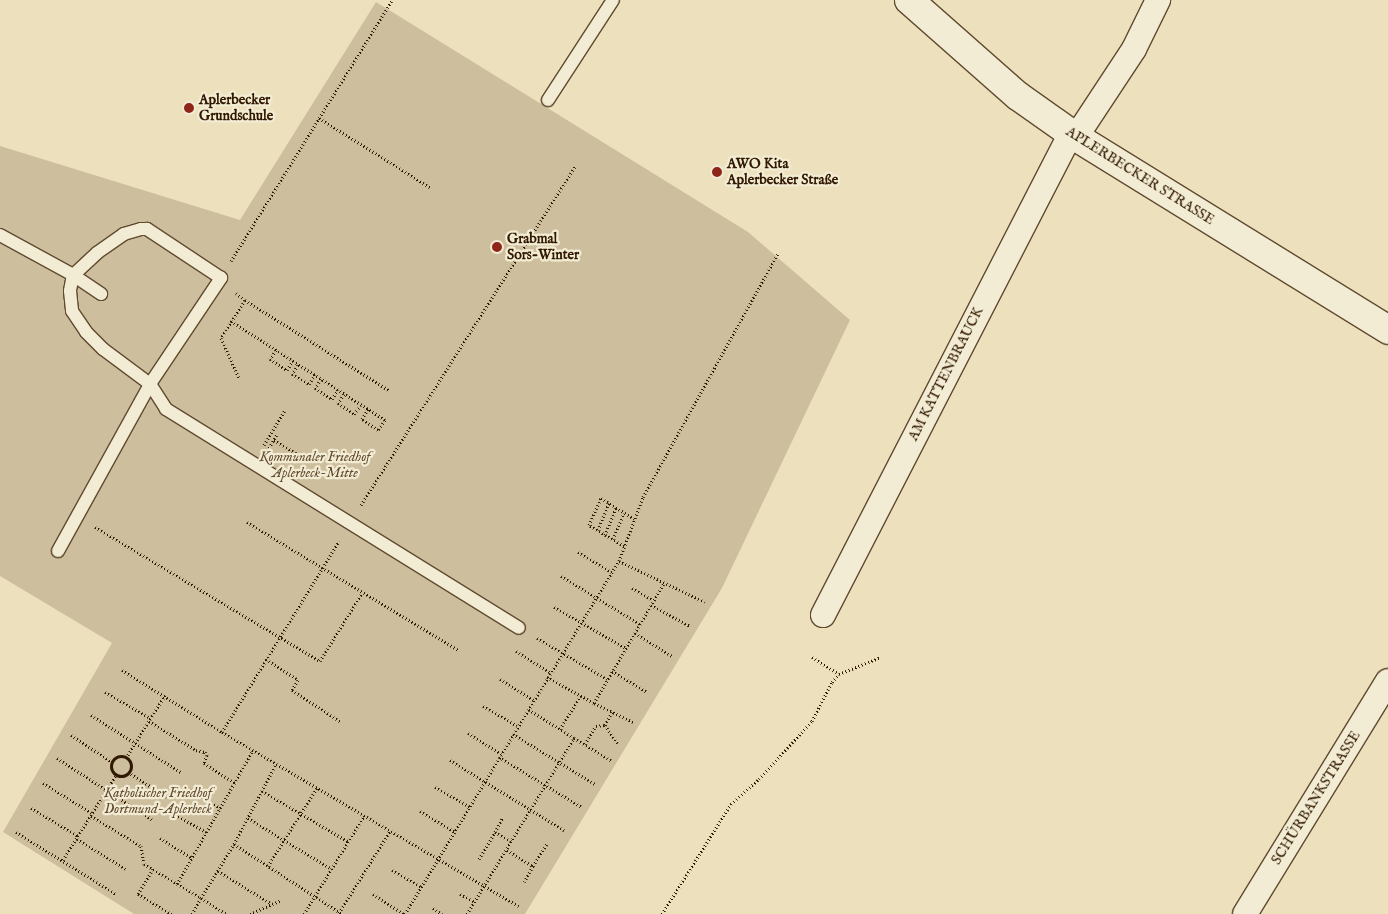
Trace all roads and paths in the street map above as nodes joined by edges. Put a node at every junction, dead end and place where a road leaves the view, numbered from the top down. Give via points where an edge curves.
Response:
1 (392, 0) edge
2 (613, 0) edge
3 (909, 0) edge
4 (1158, 0) edge
5 (548, 100) dead end
6 (319, 118) junction
7 (1074, 135) junction
8 (576, 165) dead end
9 (431, 188) dead end
10 (0, 235) edge
11 (779, 252) dead end
12 (73, 274) junction
13 (220, 278) junction
14 (101, 294) dead end
15 (244, 300) junction
16 (231, 321) junction
17 (1388, 330) edge
18 (276, 350) junction
19 (293, 361) junction
20 (298, 365) junction
21 (315, 375) junction
22 (238, 378) dead end
23 (321, 379) junction
24 (150, 384) junction
25 (338, 390) junction
26 (390, 391) dead end
27 (344, 394) junction
28 (361, 405) junction
29 (368, 409) junction
30 (285, 410) dead end
31 (274, 440) dead end
32 (297, 454) dead end
33 (253, 463) junction
34 (609, 503) junction
35 (616, 508) junction
36 (624, 513) junction
37 (78, 516) junction
38 (634, 519) junction
39 (247, 522) dead end
40 (350, 522) junction
41 (598, 530) junction
42 (605, 535) junction
43 (613, 539) junction
44 (624, 546) junction
45 (58, 551) dead end
46 (578, 552) dead end
47 (618, 561) junction
48 (322, 568) junction
49 (611, 572) junction
50 (561, 576) dead end
51 (664, 583) junction
52 (632, 588) dead end
53 (362, 592) junction
54 (596, 597) junction
55 (654, 600) junction
56 (705, 602) dead end
57 (651, 605) junction
58 (554, 607) dead end
59 (823, 616) dead end
60 (580, 622) junction
61 (640, 624) junction
62 (690, 626) dead end
63 (519, 628) joint
64 (635, 633) junction
65 (280, 637) junction
66 (626, 648) junction
67 (458, 650) dead end
68 (516, 651) dead end
69 (562, 652) junction
70 (672, 656) dead end
71 (812, 657) dead end
72 (881, 657) dead end
73 (266, 659) junction
74 (122, 670) dead end
75 (612, 671) junction
76 (550, 672) junction
77 (839, 674) junction
78 (547, 676) junction
79 (500, 679) dead end
80 (607, 679) junction
81 (1388, 681) edge
82 (105, 692) dead end
83 (647, 692) dead end
84 (165, 695) junction
85 (581, 696) junction
86 (534, 700) junction
87 (594, 703) junction
88 (483, 706) dead end
89 (528, 708) junction
90 (612, 712) junction
91 (91, 715) dead end
92 (149, 720) junction
93 (341, 722) dead end
94 (633, 722) dead end
95 (605, 725) junction
96 (517, 726) junction
97 (560, 729) junction
98 (222, 732) junction
99 (468, 733) dead end
100 (513, 734) junction
101 (71, 735) dead end
102 (574, 738) junction
103 (617, 743) dead end
104 (135, 744) junction
105 (585, 744) junction
106 (253, 750) junction
107 (500, 756) junction
108 (57, 758) dead end
109 (126, 758) junction
110 (450, 760) dead end
111 (612, 761) dead end
112 (112, 762) junction
113 (560, 762) junction
114 (276, 764) junction
115 (128, 772) junction
116 (182, 773) dead end
117 (116, 775) junction
118 (485, 781) junction
119 (43, 783) dead end
120 (234, 783) junction
121 (596, 784) dead end
122 (545, 786) junction
123 (435, 787) dead end
124 (187, 788) dead end
125 (317, 788) junction
126 (106, 791) junction
127 (262, 791) junction
128 (166, 797) dead end
129 (470, 807) junction
130 (582, 807) dead end
131 (32, 808) dead end
132 (220, 808) junction
133 (531, 810) junction
134 (420, 811) dead end
135 (172, 813) dead end
136 (91, 814) junction
137 (301, 814) junction
138 (364, 816) junction
139 (503, 817) dead end
140 (248, 818) junction
141 (152, 820) dead end
142 (564, 830) dead end
143 (390, 831) junction
144 (16, 832) dead end
145 (206, 832) junction
146 (454, 832) junction
147 (495, 832) junction
148 (77, 837) junction
149 (160, 838) dead end
150 (284, 840) junction
151 (349, 842) junction
152 (512, 842) junction
153 (234, 844) junction
154 (547, 844) dead end
155 (506, 850) junction
156 (192, 858) junction
157 (438, 859) junction
158 (479, 859) dead end
159 (63, 860) junction
160 (268, 866) junction
161 (533, 866) junction
162 (153, 868) junction
163 (126, 869) dead end
164 (332, 869) junction
165 (392, 870) dead end
166 (218, 871) junction
167 (524, 882) dead end
168 (177, 884) junction
169 (485, 885) junction
170 (421, 887) junction
171 (116, 894) dead end
172 (373, 894) dead end
173 (460, 894) dead end
174 (315, 897) junction
175 (201, 898) junction
176 (282, 900) dead end
177 (475, 902) junction
178 (272, 904) junction
179 (519, 906) dead end
180 (433, 908) dead end
181 (340, 913) edge
182 (171, 914) edge
183 (192, 914) edge
184 (227, 914) edge
185 (250, 914) edge
186 (304, 914) edge
187 (405, 914) edge
188 (442, 914) edge
189 (468, 914) edge
190 (662, 914) edge
191 (1245, 914) edge

1 - 6 path
2 - 5 lane
3 - 7 main road, APLERBECKER STRASSE via 1018,96
4 - 7 street, AM KATTENBRAUCK via 1134,49
6 - 9 path
6 - 13 path
7 - 17 main road, APLERBECKER STRASSE
7 - 59 street, AM KATTENBRAUCK
8 - 40 path
10 - 12 lane
11 - 38 path via 643,497
12 - 13 lane via 124,234 141,228
12 - 14 lane
12 - 24 lane via 70,302 78,321 103,349
13 - 15 path
13 - 24 lane
15 - 16 path
15 - 26 path
16 - 18 path
16 - 22 path via 221,338
18 - 19 path
18 - 19 path via 270,359 287,370
19 - 20 path
20 - 21 path
20 - 21 path via 292,374 309,384
21 - 23 path
23 - 25 path
23 - 25 path via 315,388 332,399
24 - 33 lane via 166,409
24 - 37 lane
25 - 27 path
27 - 28 path
27 - 28 path via 338,403 354,414
28 - 29 path
29 - 29 path via 362,419 378,430 385,420
30 - 33 path
31 - 32 path
33 - 40 lane
34 - 35 path
34 - 41 path
34 - 41 path via 601,498 590,526
35 - 36 path
35 - 42 path
36 - 38 path
36 - 43 path
37 - 45 lane
37 - 65 path
38 - 44 path
39 - 48 path
40 - 48 path
40 - 63 lane
41 - 42 path
42 - 43 path
43 - 44 path
44 - 47 path
46 - 49 path
47 - 49 path
47 - 51 path
48 - 53 path
48 - 65 path
49 - 54 path
50 - 54 path
51 - 55 path
51 - 56 path
52 - 55 path
53 - 65 path via 320,661
53 - 67 path
54 - 60 path
54 - 61 path
55 - 57 path
57 - 61 path
57 - 62 path
58 - 60 path
60 - 66 path
60 - 69 path
61 - 64 path
63 - 69 path
64 - 66 path
64 - 70 path
65 - 73 path
66 - 75 path
68 - 76 path
69 - 76 path
69 - 80 path
71 - 77 path
72 - 77 path
73 - 93 path via 298,680 292,690
73 - 98 path
74 - 84 path
75 - 80 path
75 - 83 path
76 - 78 path
77 - 190 path via 812,722 731,804
78 - 85 path
78 - 86 path
79 - 86 path
80 - 87 path
81 - 191 street, SCHÜRBANKSTRASSE
82 - 92 path
84 - 92 path
84 - 98 path
85 - 87 path
85 - 97 path
86 - 89 path
87 - 90 path
88 - 96 path
89 - 96 path
89 - 97 path
90 - 94 path
90 - 95 path
91 - 104 path
92 - 104 path
92 - 120 path via 196,750 205,752 204,763
95 - 103 path
95 - 105 path via 596,726
96 - 100 path
97 - 102 path
98 - 106 path
99 - 107 path
100 - 107 path
100 - 113 path
101 - 112 path
102 - 105 path
102 - 113 path
104 - 109 path
104 - 116 path
105 - 111 path
106 - 114 path
106 - 120 path
107 - 118 path
107 - 122 path
108 - 126 path
109 - 112 path via 118,757
109 - 115 path via 130,764
110 - 118 path
112 - 117 path
113 - 121 path
113 - 122 path
114 - 125 path
114 - 127 path
115 - 117 path
115 - 128 path
117 - 126 path
118 - 129 path
118 - 133 path
119 - 136 path
120 - 132 path
122 - 130 path
122 - 133 path
123 - 129 path
124 - 132 path
125 - 137 path
125 - 138 path
126 - 136 path
126 - 141 path
127 - 137 path
127 - 140 path
129 - 146 path
131 - 148 path
132 - 145 path
133 - 142 path
133 - 152 path
134 - 146 path
135 - 145 path
136 - 148 path
136 - 162 path via 141,846 144,864
137 - 150 path
137 - 151 path
138 - 143 path
138 - 151 path
139 - 147 path
140 - 150 path
140 - 153 path
143 - 157 path
143 - 181 path
144 - 159 path
145 - 156 path
146 - 157 path
147 - 152 path
147 - 158 path
148 - 159 path
148 - 163 path
149 - 156 path
150 - 160 path
150 - 164 path
151 - 164 path
152 - 155 path
153 - 160 path
153 - 166 path
154 - 161 path
155 - 161 path
155 - 169 path
156 - 168 path
157 - 169 path
157 - 170 path
159 - 171 path
160 - 174 path
161 - 167 path
162 - 168 path
162 - 182 path via 138,894
164 - 174 path
165 - 170 path
166 - 175 path
166 - 178 path
168 - 175 path
169 - 177 path
169 - 179 path
170 - 187 path
172 - 187 path
173 - 177 path
174 - 181 path
174 - 186 path
175 - 183 path
175 - 184 path
176 - 178 path
177 - 189 path
178 - 185 path
180 - 188 path

